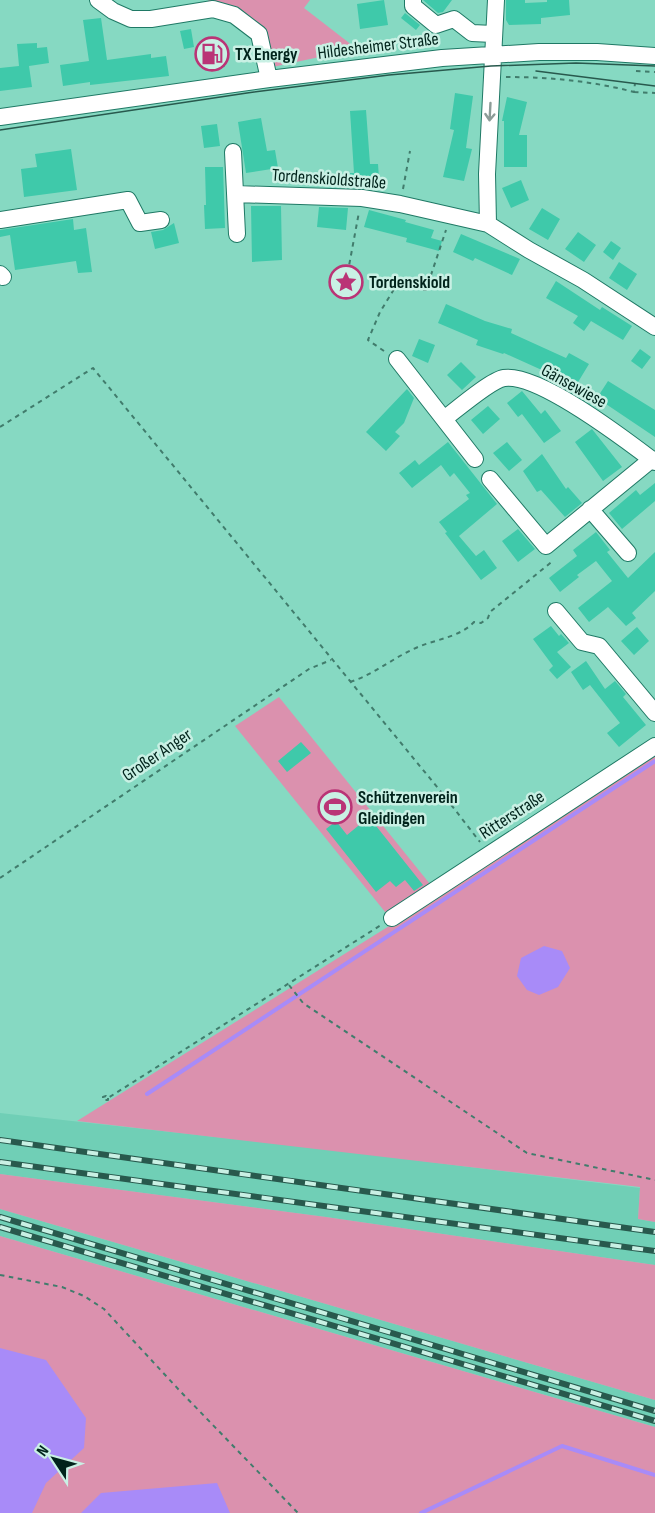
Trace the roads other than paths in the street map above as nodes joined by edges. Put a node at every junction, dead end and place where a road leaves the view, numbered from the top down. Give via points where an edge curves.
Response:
1 (98, 0) edge
2 (413, 0) edge
3 (496, 0) edge
4 (493, 34) junction
5 (492, 53) junction
6 (655, 56) edge
7 (269, 79) junction
8 (0, 117) edge
9 (233, 152) dead end
10 (236, 194) junction
11 (0, 220) edge
12 (161, 220) dead end
13 (488, 224) junction
14 (237, 234) dead end
15 (655, 327) edge
16 (397, 359) road end
17 (444, 420) junction
18 (475, 459) dead end
19 (653, 460) edge
20 (490, 479) dead end
21 (591, 509) junction
22 (628, 553) dead end
23 (556, 610) dead end
24 (655, 713) edge
25 (655, 746) edge
26 (392, 918) road end

1 - 7 street via 131,19 213,9 234,15 259,34
2 - 4 street via 413,6 436,25 454,19 472,33
3 - 4 street
4 - 5 street
5 - 6 street, Hildesheimer Straße
5 - 7 street, Hildesheimer Straße
5 -> 13 street
7 - 8 street, Hildesheimer Straße
9 - 10 street
10 - 13 street, Tordenskioldstraße via 362,198
10 - 14 street
11 - 12 street via 128,200 140,223
13 - 15 street, Tordenskioldstraße
16 - 17 street
17 - 18 street
17 - 19 street, Gänsewiese via 492,383 504,378 529,381 579,409
19 - 21 street, Gänsewiese
20 - 21 street, Gänsewiese via 546,546
21 - 22 street
23 - 24 street via 582,642 599,646
25 - 26 street, Ritterstraße

